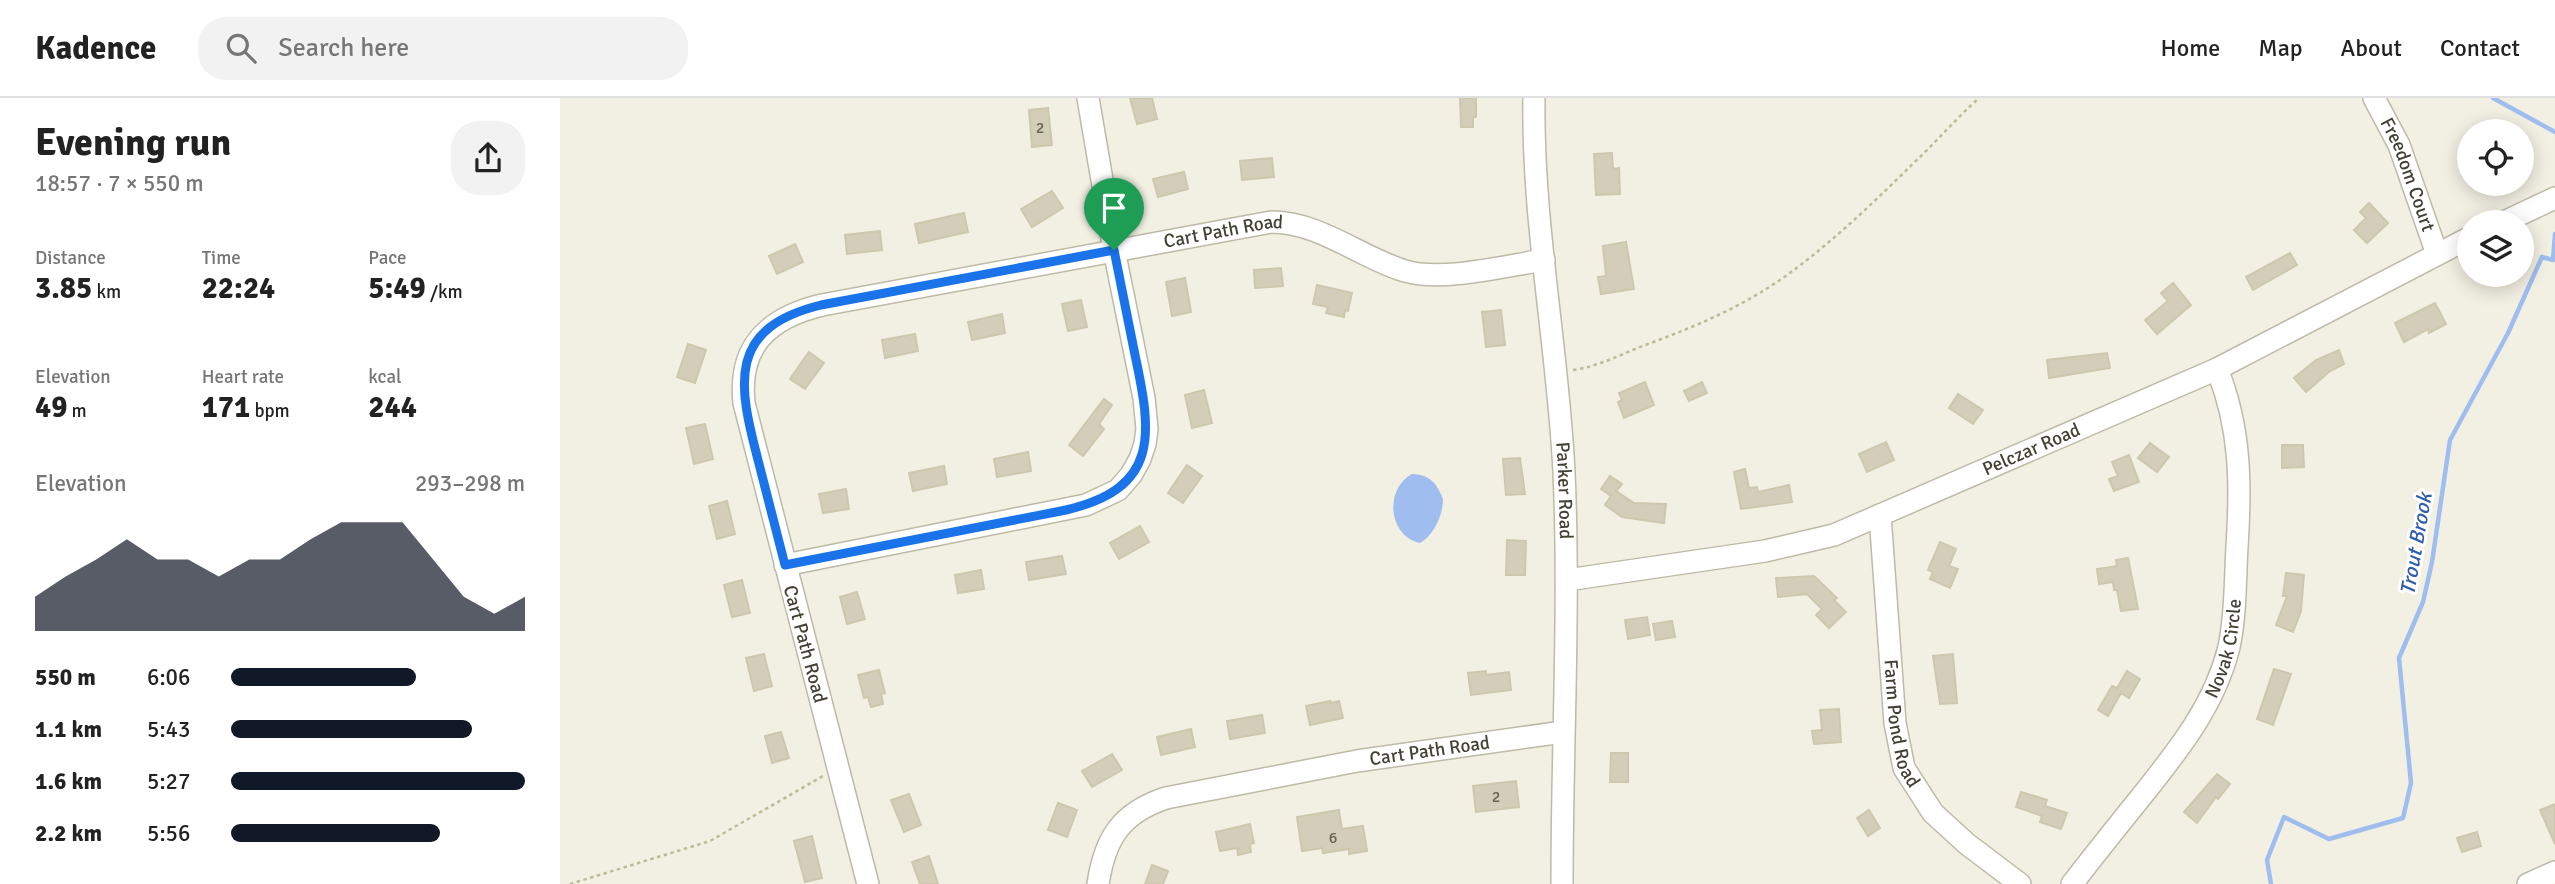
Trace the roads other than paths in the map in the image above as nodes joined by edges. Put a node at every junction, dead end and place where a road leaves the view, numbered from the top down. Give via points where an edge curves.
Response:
1 (1088, 98) edge
2 (1534, 98) edge
3 (2374, 98) edge
4 (2555, 198) edge
5 (2530, 210) edge
6 (2457, 244) edge
7 (1114, 250) junction
8 (2437, 254) junction
9 (1544, 260) junction
10 (2217, 369) junction
11 (1880, 515) junction
12 (785, 565) junction
13 (1567, 580) junction
14 (1563, 732) junction
15 (2555, 872) edge
16 (868, 884) edge
17 (1098, 884) edge
18 (1562, 884) edge
19 (2021, 884) edge
20 (2072, 884) edge
21 (2528, 884) edge

1 - 7 street
2 - 9 street, Parker Road via 1535,182
3 - 8 street, Freedom Court via 2399,145
4 - 5 street
6 - 8 street, Pelczar Road
7 - 9 street, Cart Path Road via 1253,223 1286,222 1407,272 1449,274
7 - 12 street via 1147,421 1140,459 1118,489 1066,510
7 - 12 street, Cart Path Road via 821,305 794,313 769,328 752,349 742,388
8 - 10 street, Pelczar Road
9 - 13 street, Parker Road via 1564,471
10 - 11 street, Pelczar Road
10 - 20 street, Novak Circle via 2235,427 2240,471 2229,646 2217,684 2196,724
11 - 13 street, Pelczar Road via 1814,541
11 - 19 street, Farm Pond Road via 1895,723 1904,768 1933,813
12 - 16 street, Cart Path Road
13 - 14 street, Parker Road
14 - 17 street, Cart Path Road via 1357,761 1166,798 1140,808 1119,826 1105,849
14 - 18 street, Parker Road
15 - 21 street

